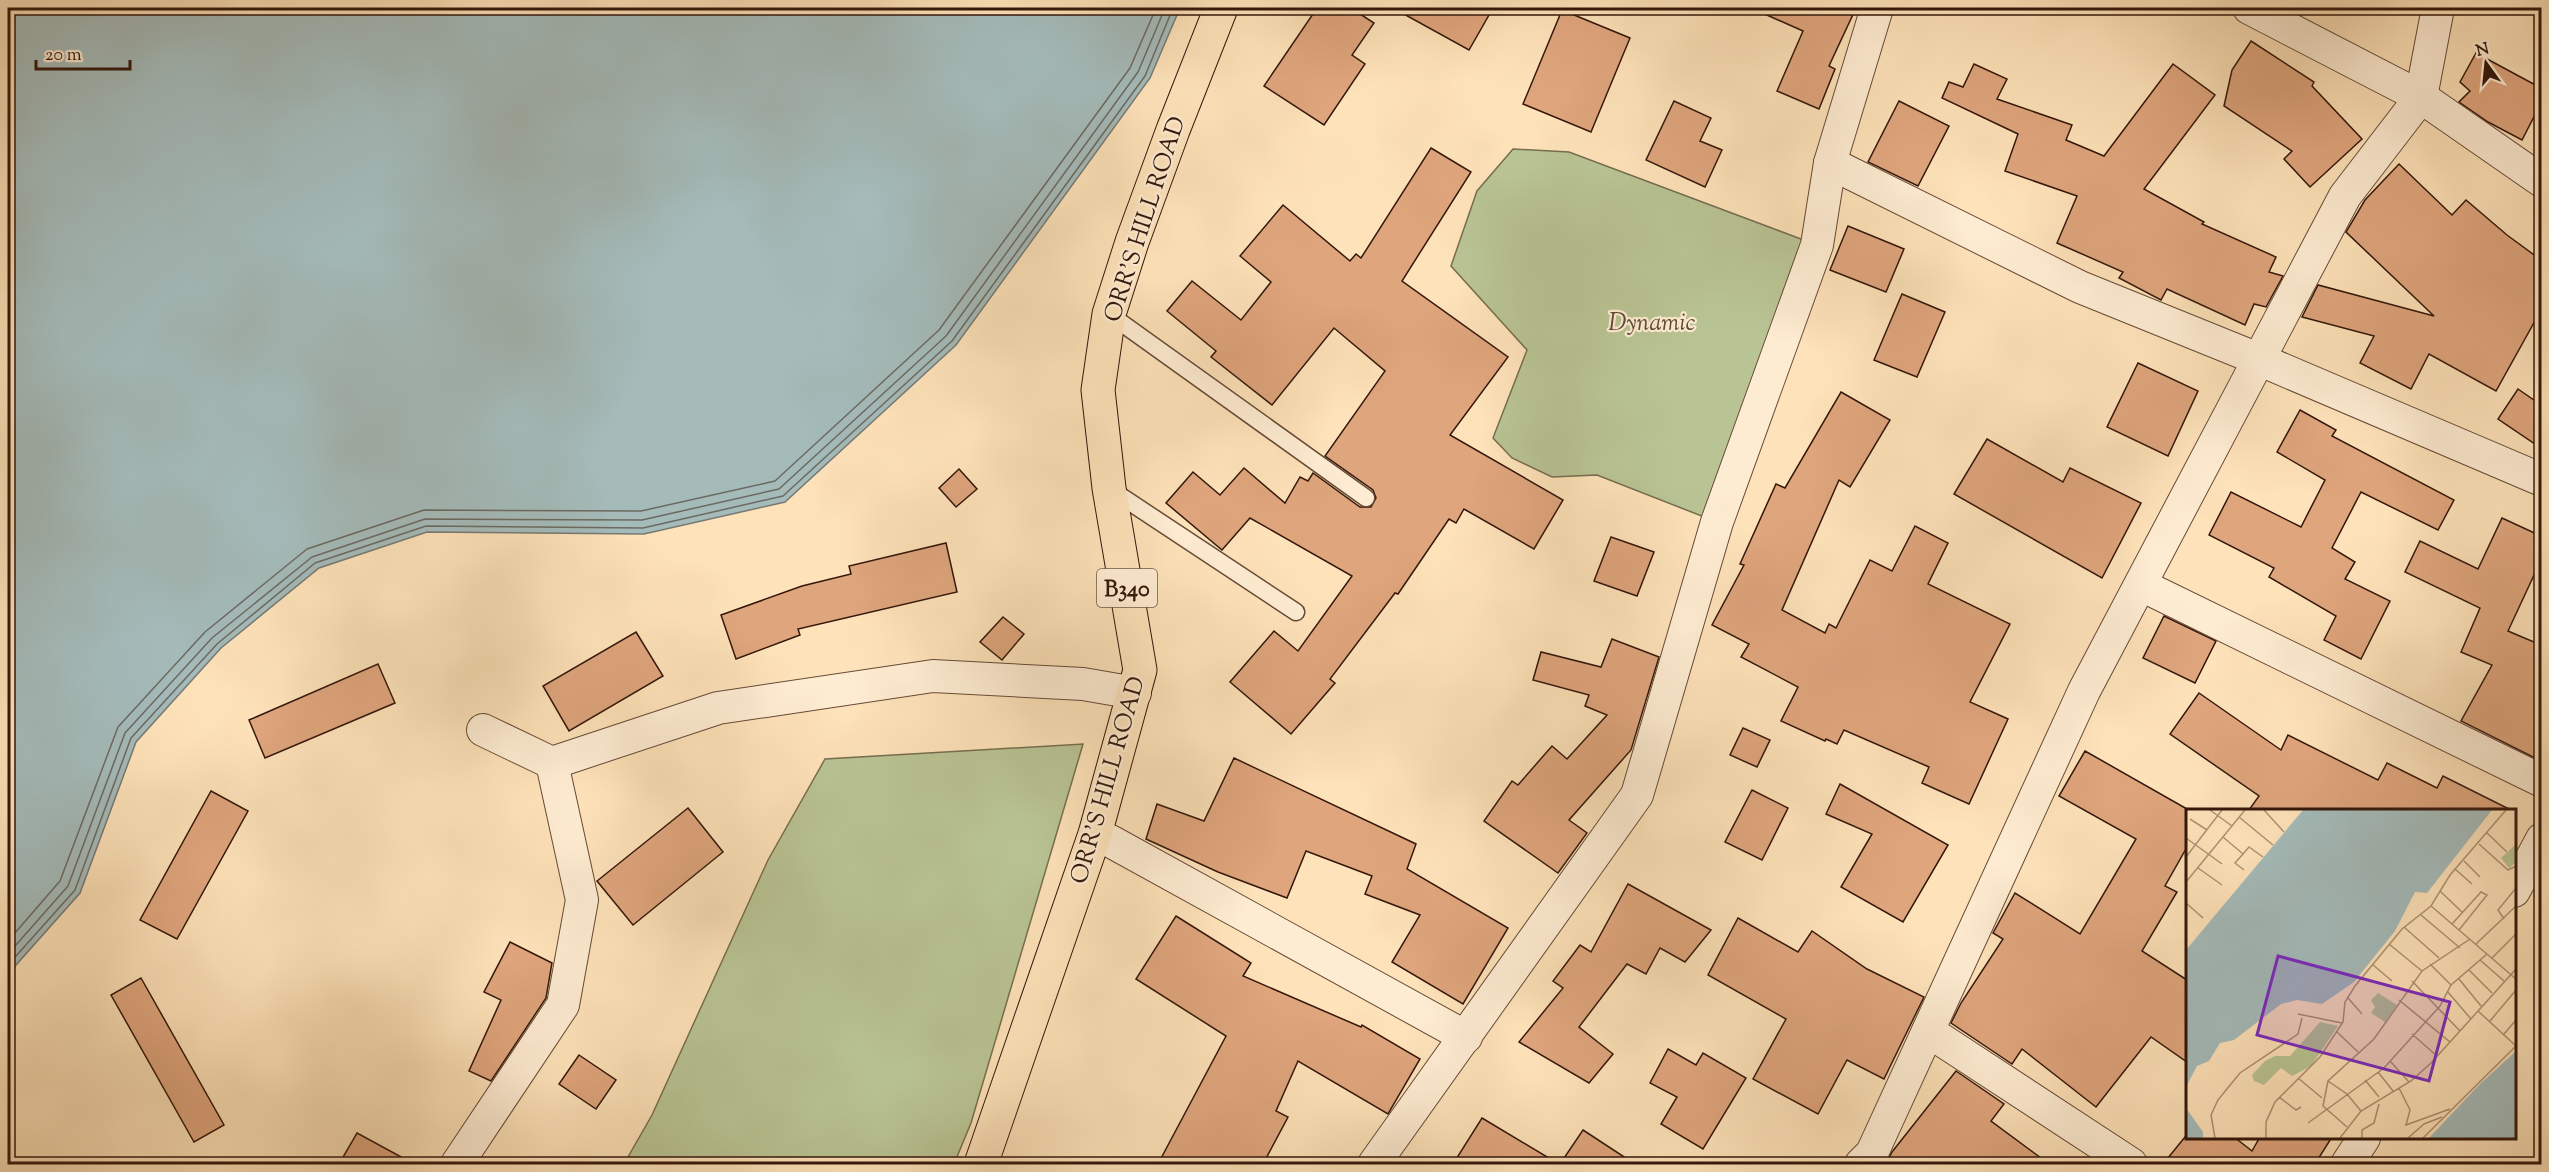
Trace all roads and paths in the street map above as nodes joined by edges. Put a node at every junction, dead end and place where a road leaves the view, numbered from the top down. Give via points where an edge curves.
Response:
1 (1221, 8) edge
2 (1876, 8) edge
3 (2249, 8) edge
4 (2438, 8) edge
5 (2421, 97) junction
6 (1830, 163) junction
7 (2541, 182) edge
8 (1109, 314) junction
9 (2258, 359) junction
10 (2541, 480) edge
11 (1109, 488) junction
12 (1366, 498) dead end
13 (2141, 585) junction
14 (1296, 612) dead end
15 (1135, 693) junction
16 (483, 730) dead end
17 (552, 762) junction
18 (2541, 781) edge
19 (1095, 834) junction
20 (2541, 839) edge
21 (2516, 887) edge
22 (1928, 1031) junction
23 (1466, 1037) junction
24 (2363, 1139) edge
25 (457, 1164) edge
26 (981, 1164) edge
27 (1374, 1164) edge
28 (1861, 1164) edge
29 (2132, 1164) edge
30 (2347, 1164) edge

1 - 8 main road, ORR’S HILL ROAD / B340 via 1132,242
2 - 6 street
3 - 5 street
4 - 5 street
5 - 7 street
5 - 9 street via 2346,196
6 - 9 street via 2080,287
6 - 23 street via 1817,245 1717,522 1637,795
8 - 11 main road, ORR’S HILL ROAD / B340 via 1098,390
8 - 12 lane
9 - 10 street
9 - 13 street
11 - 14 lane
11 - 15 main road, ORR’S HILL ROAD / B340 via 1140,670
13 - 18 street
13 - 22 street via 2084,691
15 - 17 street via 1083,684 933,676 718,708
15 - 19 main road, ORR’S HILL ROAD / B340
16 - 17 street
17 - 25 street via 582,900 563,1005
19 - 23 street
19 - 26 main road, ORR’S HILL ROAD / B340
20 - 21 street
22 - 28 street via 1872,1153
22 - 29 street
23 - 27 street
24 - 30 street

